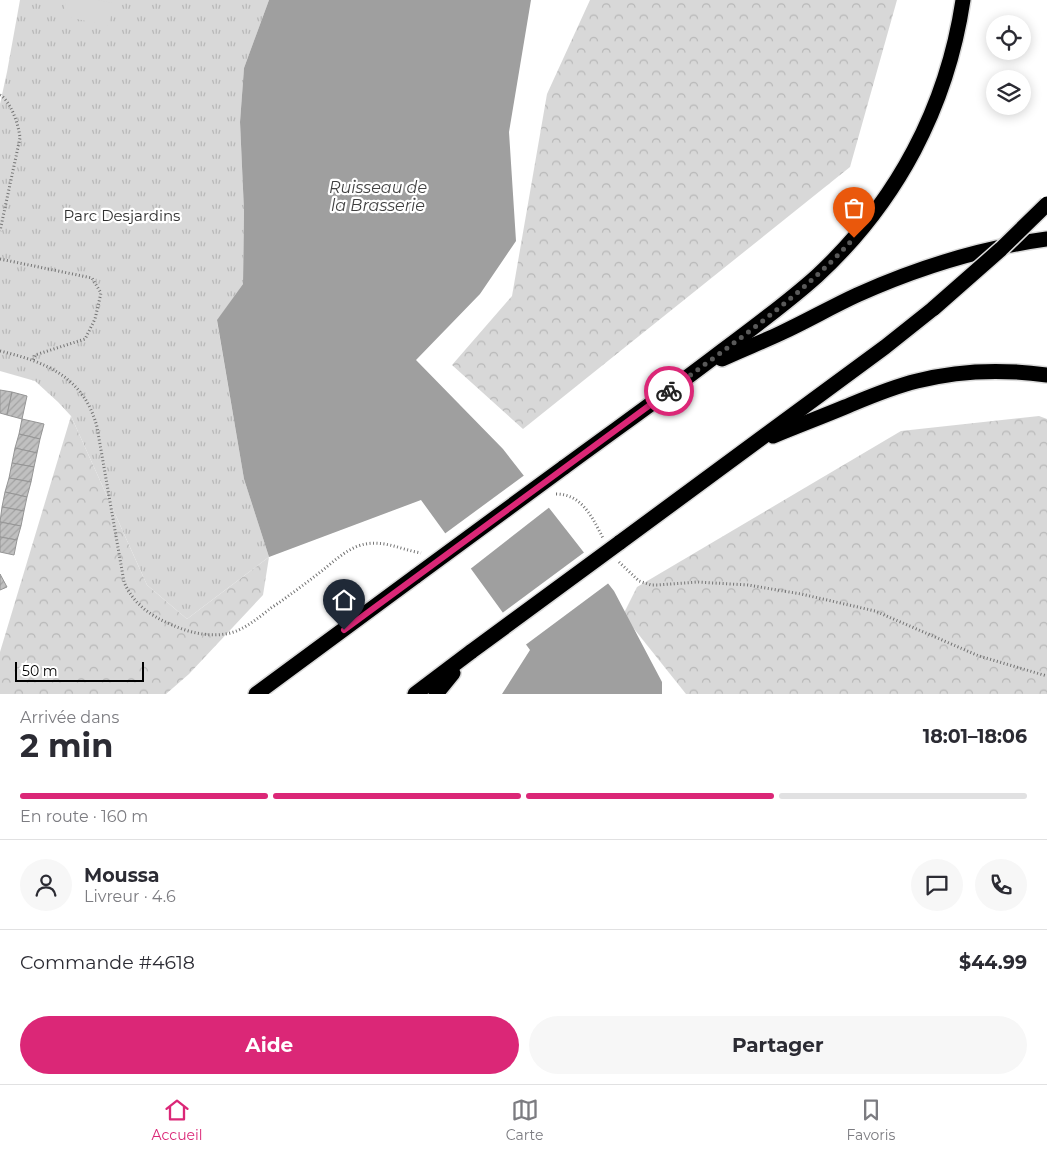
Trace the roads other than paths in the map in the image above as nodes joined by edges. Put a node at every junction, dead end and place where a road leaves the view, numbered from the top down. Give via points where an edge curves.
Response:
1 (963, 0) edge
2 (1047, 204) edge
3 (1047, 239) edge
4 (700, 368) junction
5 (1047, 375) edge
6 (754, 444) junction
7 (472, 651) junction
8 (256, 694) edge
9 (415, 694) edge
10 (436, 694) edge

1 - 4 highway via 952,59 940,94 917,146 887,196 861,230 816,276
2 - 6 highway, bridge via 934,308
3 - 4 highway via 966,256 898,278
4 - 8 highway, bridge
5 - 6 highway via 986,371 924,379 870,396
6 - 7 highway, bridge
7 - 9 highway
7 - 10 highway

